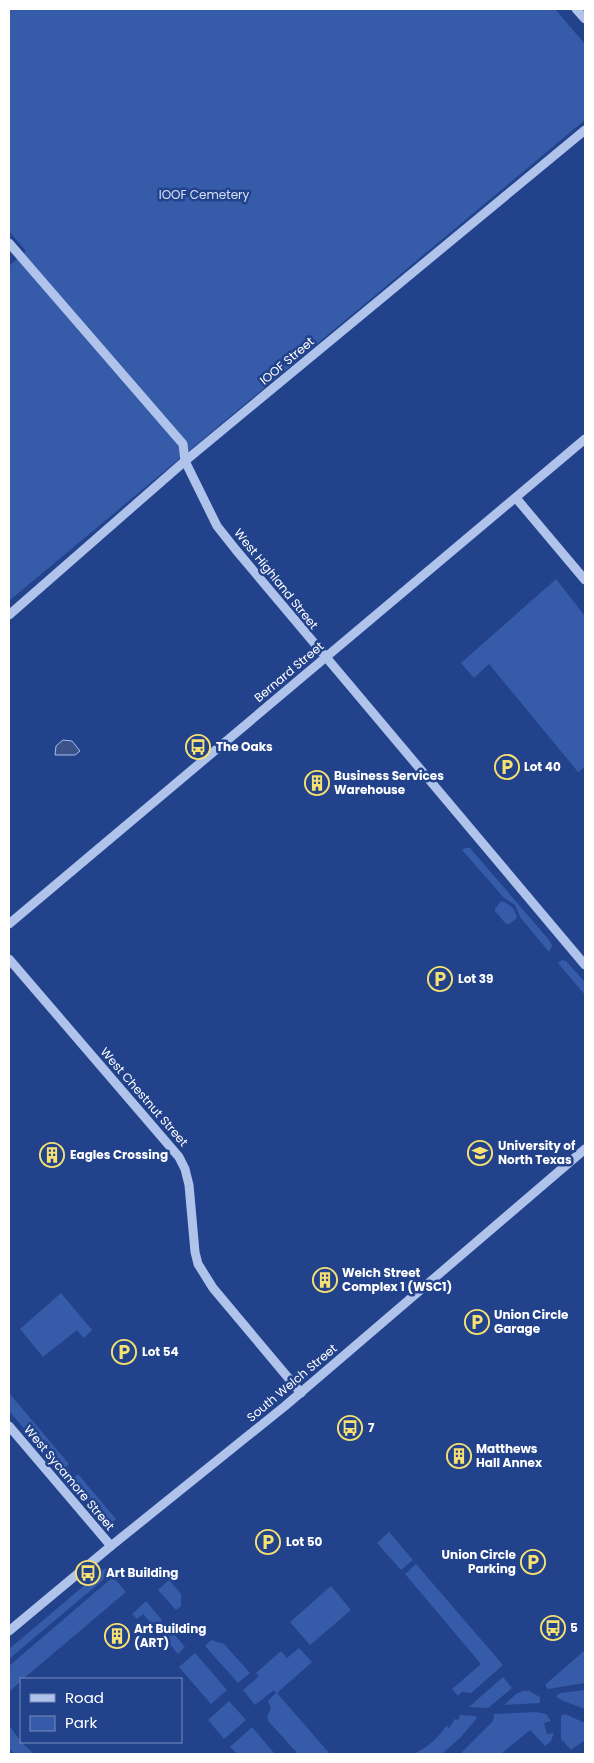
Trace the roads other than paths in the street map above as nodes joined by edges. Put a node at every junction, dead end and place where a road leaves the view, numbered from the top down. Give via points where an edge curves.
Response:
1 (576, 9) edge
2 (585, 19) edge
3 (585, 130) edge
4 (9, 243) edge
5 (585, 438) edge
6 (185, 462) junction
7 (516, 498) junction
8 (585, 580) edge
9 (9, 615) edge
10 (326, 658) junction
11 (9, 924) edge
12 (9, 959) edge
13 (585, 965) edge
14 (585, 1148) edge
15 (301, 1392) junction
16 (9, 1426) edge
17 (111, 1546) junction
18 (9, 1631) edge

1 - 2 street
3 - 6 street, IOOF Street
4 - 6 street, West Highland Street via 183,444
5 - 7 street, Bernard Street
6 - 9 street, IOOF Street
6 - 10 street, West Highland Street via 217,526
7 - 8 street
7 - 10 street, Bernard Street
10 - 11 street, Bernard Street
10 - 13 street, West Highland Street
12 - 15 street, West Chestnut Street via 179,1157 186,1169 198,1264 213,1288
14 - 15 street, South Welch Street
15 - 17 street, South Welch Street
16 - 17 street, West Sycamore Street
17 - 18 street, South Welch Street

